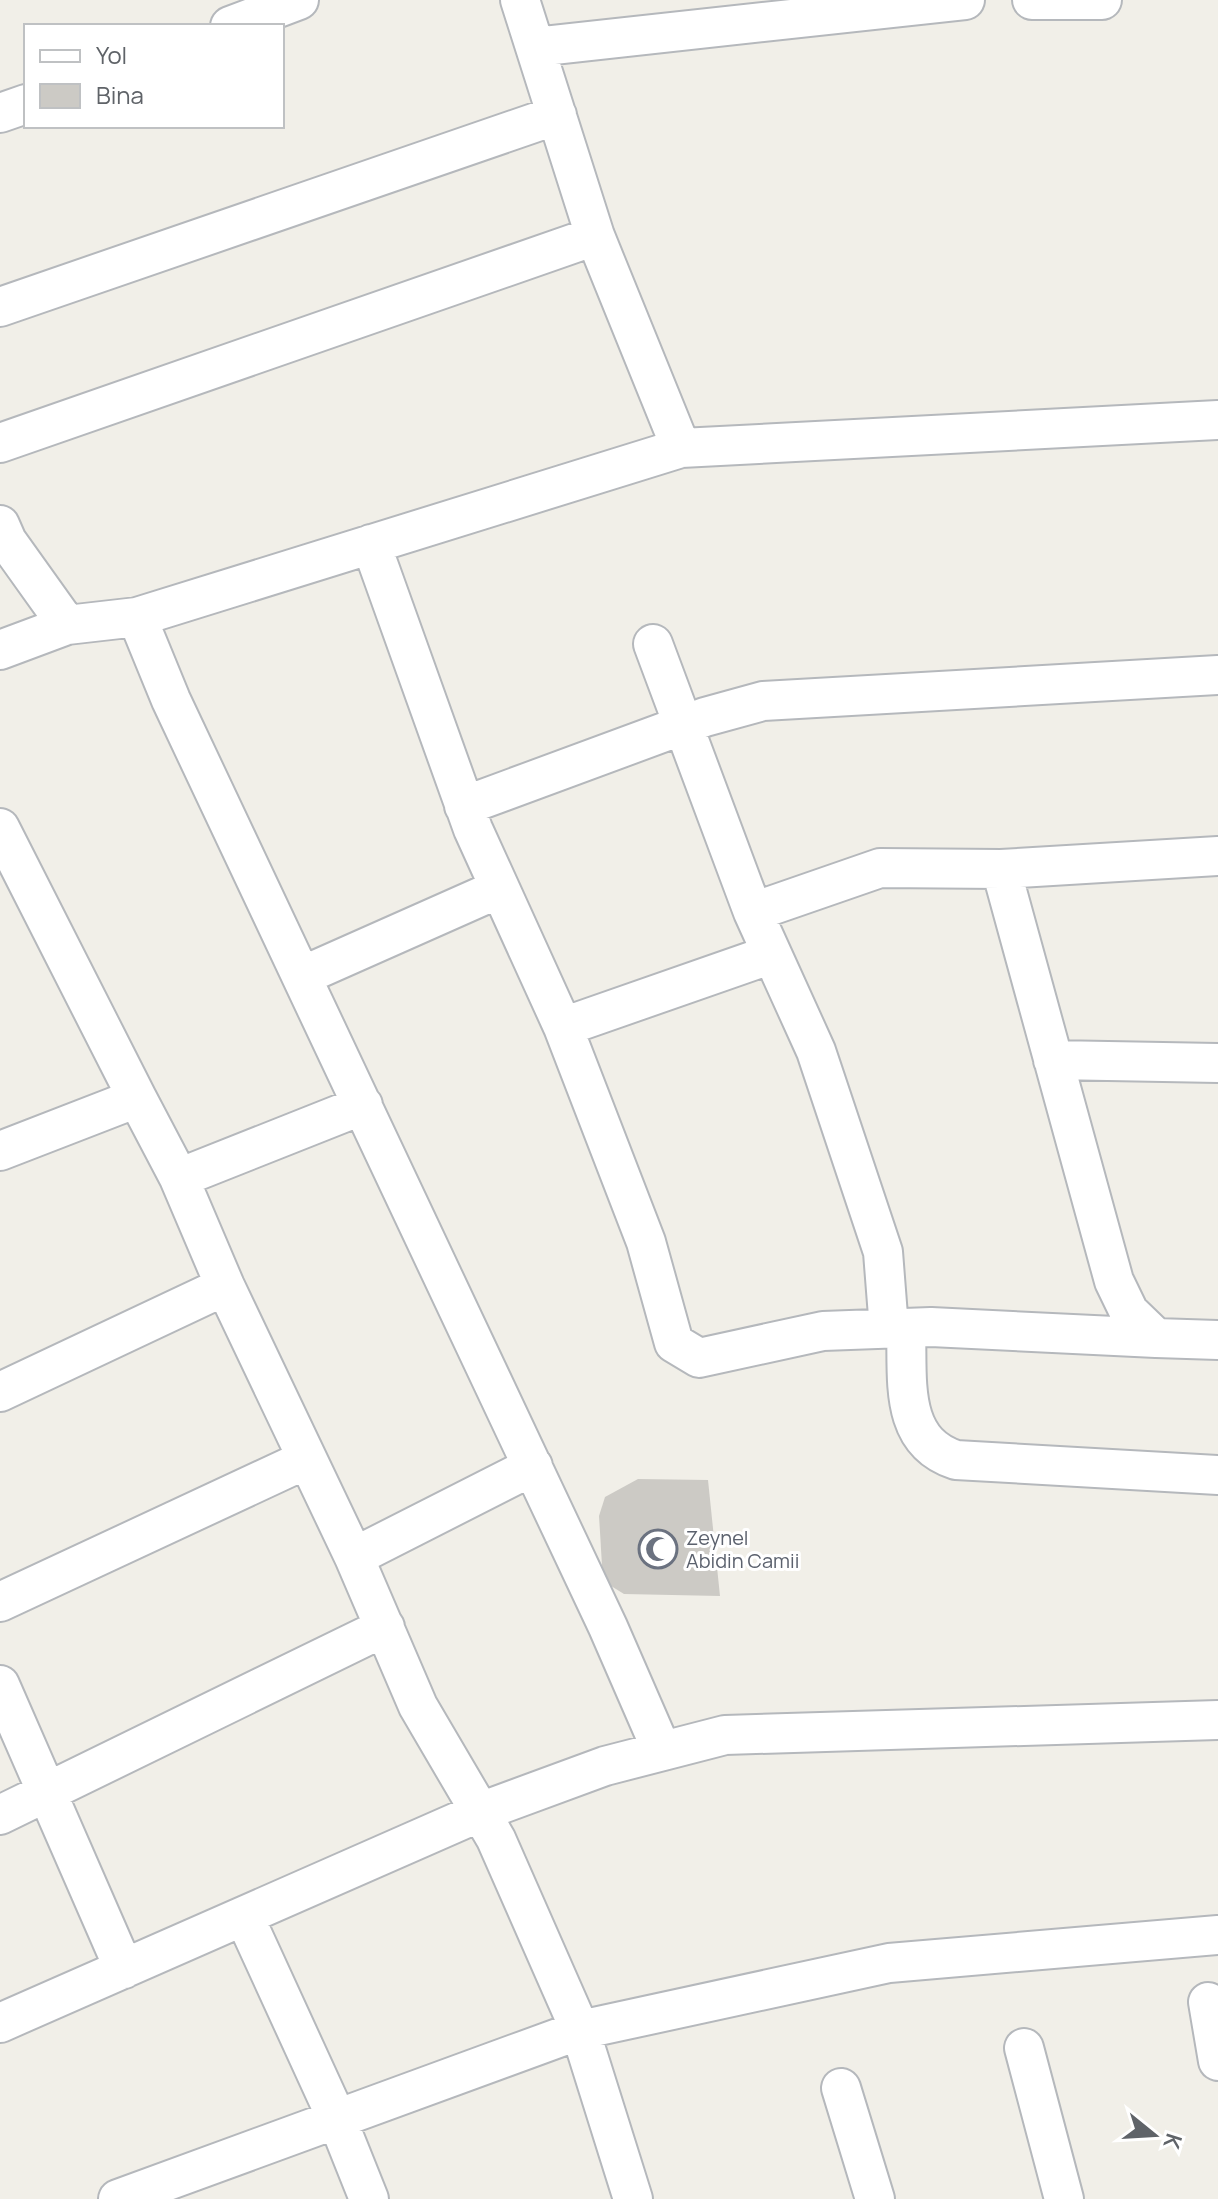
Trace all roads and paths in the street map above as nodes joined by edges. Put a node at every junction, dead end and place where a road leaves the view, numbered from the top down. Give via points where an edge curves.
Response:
1 (520, 0) edge
2 (965, 0) edge
3 (1032, 0) edge
4 (1102, 0) edge
5 (295, 1) edge
6 (235, 24) edge
7 (535, 47) junction
8 (24, 105) edge
9 (0, 113) edge
10 (557, 115) junction
11 (595, 236) junction
12 (0, 307) edge
13 (1218, 420) edge
14 (0, 443) edge
15 (681, 448) junction
16 (0, 525) edge
17 (371, 544) junction
18 (137, 617) junction
19 (67, 625) junction
20 (653, 644) dead end
21 (0, 650) edge
22 (1218, 675) edge
23 (683, 725) junction
24 (464, 806) junction
25 (6, 852) edge
26 (1218, 856) edge
27 (1001, 869) junction
28 (498, 889) junction
29 (753, 912) junction
30 (772, 954) junction
31 (302, 976) junction
32 (563, 1027) junction
33 (1053, 1060) junction
34 (1218, 1063) edge
35 (137, 1098) junction
36 (363, 1105) junction
37 (0, 1151) edge
38 (179, 1178) junction
39 (225, 1286) junction
40 (898, 1329) junction
41 (1156, 1338) junction
42 (1218, 1340) edge
43 (0, 1392) edge
44 (307, 1459) junction
45 (533, 1466) junction
46 (1218, 1475) edge
47 (354, 1557) junction
48 (0, 1602) edge
49 (385, 1627) junction
50 (0, 1685) edge
51 (1218, 1720) edge
52 (662, 1751) junction
53 (48, 1794) junction
54 (480, 1812) junction
55 (0, 1815) edge
56 (244, 1916) junction
57 (1218, 1935) edge
58 (124, 1969) junction
59 (1208, 2002) dead end
60 (0, 2023) edge
61 (580, 2030) junction
62 (1024, 2048) dead end
63 (1218, 2061) edge
64 (841, 2088) dead end
65 (337, 2119) junction
66 (118, 2199) edge
67 (369, 2199) edge
68 (633, 2199) edge
69 (875, 2199) edge
70 (1064, 2199) edge

1 - 7 street
2 - 7 street
3 - 4 street
5 - 6 street
7 - 10 street
8 - 9 street
10 - 11 street
10 - 12 street
11 - 14 street
11 - 15 street
13 - 15 street
15 - 17 street
16 - 19 street
17 - 18 street
17 - 24 street
18 - 19 street
18 - 31 street
19 - 21 street
20 - 23 street
22 - 23 street via 763,701
23 - 24 street
23 - 29 street
24 - 28 street
25 - 35 street
26 - 27 street
27 - 29 street via 880,868
27 - 33 street
28 - 31 street
28 - 32 street
29 - 30 street
30 - 32 street
30 - 40 street via 816,1051 883,1252
31 - 36 street
32 - 40 street via 646,1242 674,1343 699,1358 823,1331
33 - 34 street
33 - 41 street via 1114,1281 1129,1312
35 - 37 street
35 - 38 street
36 - 38 street
36 - 45 street
38 - 39 street
39 - 43 street
39 - 44 street
40 - 41 street
40 - 46 street via 919,1436 935,1453 956,1460
41 - 42 street
44 - 47 street
44 - 48 street
45 - 47 street
45 - 52 street
47 - 49 street
49 - 53 street
49 - 54 street via 418,1706
50 - 53 street
51 - 52 street via 725,1735
52 - 54 street
53 - 55 street
53 - 58 street
54 - 56 street
54 - 61 street
56 - 58 street
56 - 65 street
57 - 61 street via 889,1963
58 - 60 street
59 - 63 street
61 - 65 street
61 - 68 street
62 - 70 street
64 - 69 street
65 - 66 street
65 - 67 street

